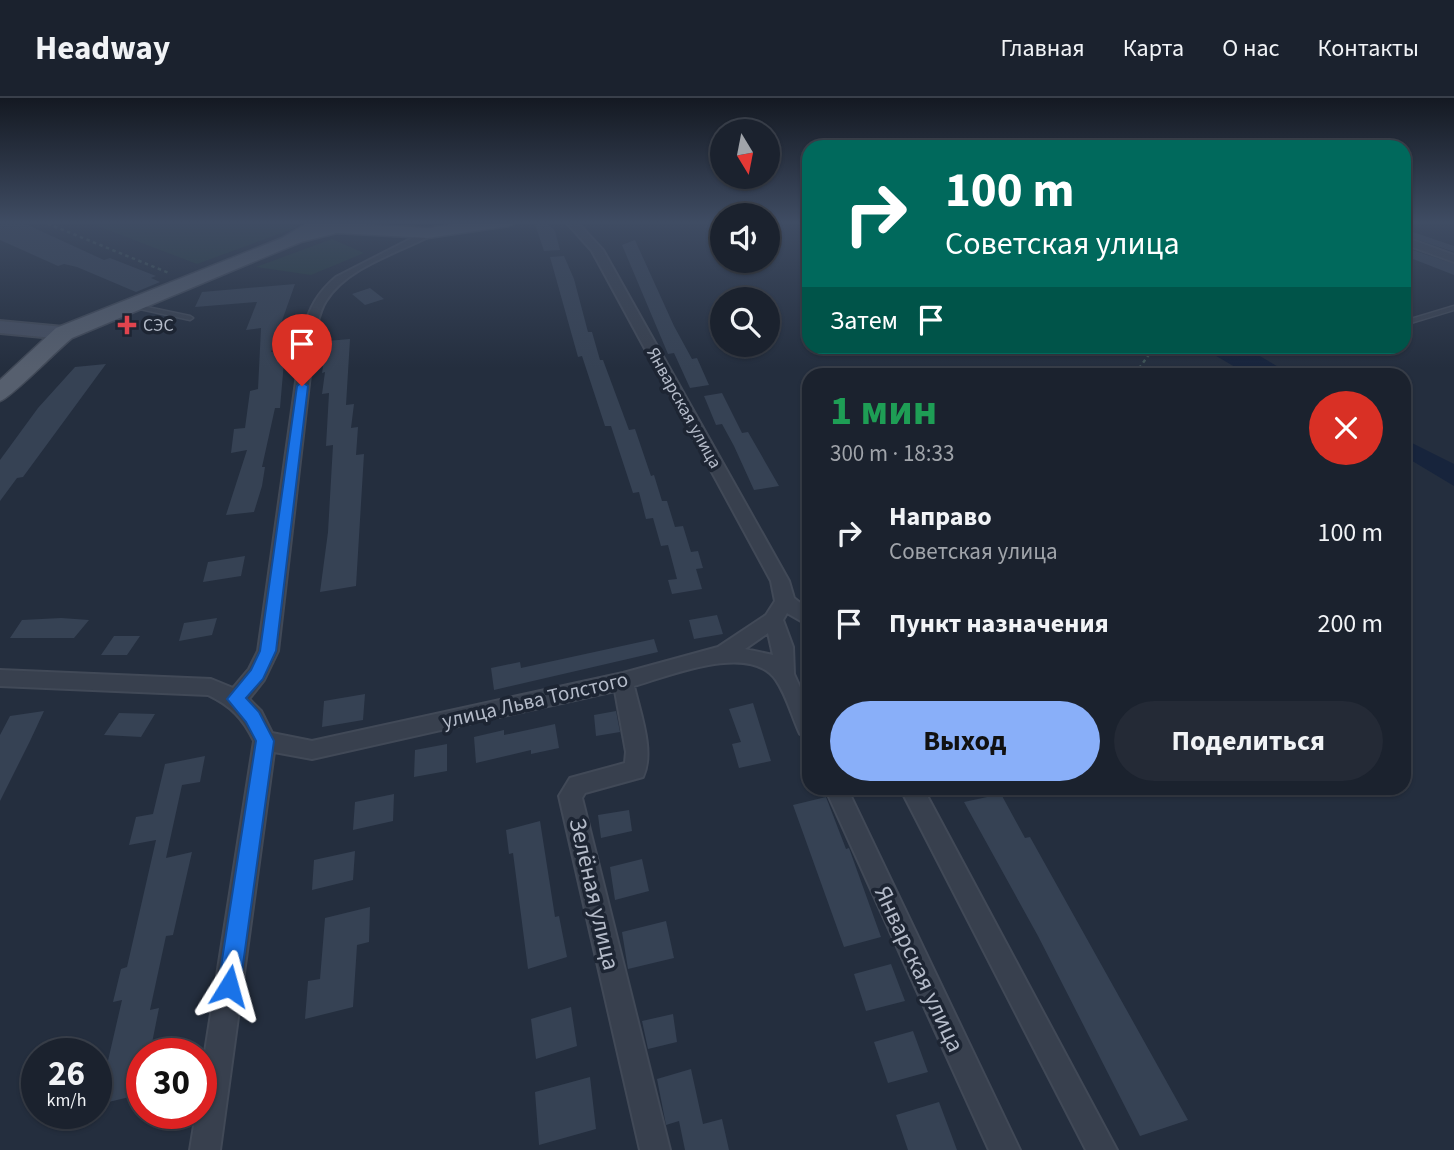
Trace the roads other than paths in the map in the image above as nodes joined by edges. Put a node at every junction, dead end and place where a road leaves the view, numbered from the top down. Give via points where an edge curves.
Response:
1 (220, 270) edge
2 (357, 270) edge
3 (608, 270) edge
4 (132, 306) junction
5 (1454, 308) edge
6 (190, 318) dead end
7 (1411, 321) edge
8 (0, 327) edge
9 (64, 333) junction
10 (0, 394) edge
11 (802, 599) edge
12 (785, 602) junction
13 (802, 614) edge
14 (774, 620) junction
15 (724, 653) junction
16 (784, 674) junction
17 (0, 678) edge
18 (623, 681) junction
19 (236, 699) junction
20 (802, 714) edge
21 (265, 741) junction
22 (839, 795) edge
23 (915, 795) edge
24 (205, 1150) edge
25 (655, 1150) edge
26 (1005, 1150) edge
27 (1102, 1150) edge

1 - 4 main road
2 - 19 street via 328,289 314,313 268,651 257,674
3 - 12 street, Январская улица via 780,581
4 - 6 lane
4 - 9 main road
5 - 7 lane
8 - 9 main road
9 - 10 main road
11 - 12 street
12 - 13 street
12 - 14 street, улица Льва Толстого
14 - 15 street, улица Льва Толстого
14 - 16 street via 783,647
15 - 16 street via 766,660
15 - 18 street, улица Льва Толстого
16 - 20 street
17 - 19 street via 211,687
18 - 21 street, улица Льва Толстого via 312,750
18 - 25 street, Зелёная улица via 637,752 635,770 578,785 570,796
19 - 21 street via 253,717
21 - 24 street
22 - 26 street, Январская улица
23 - 27 street

